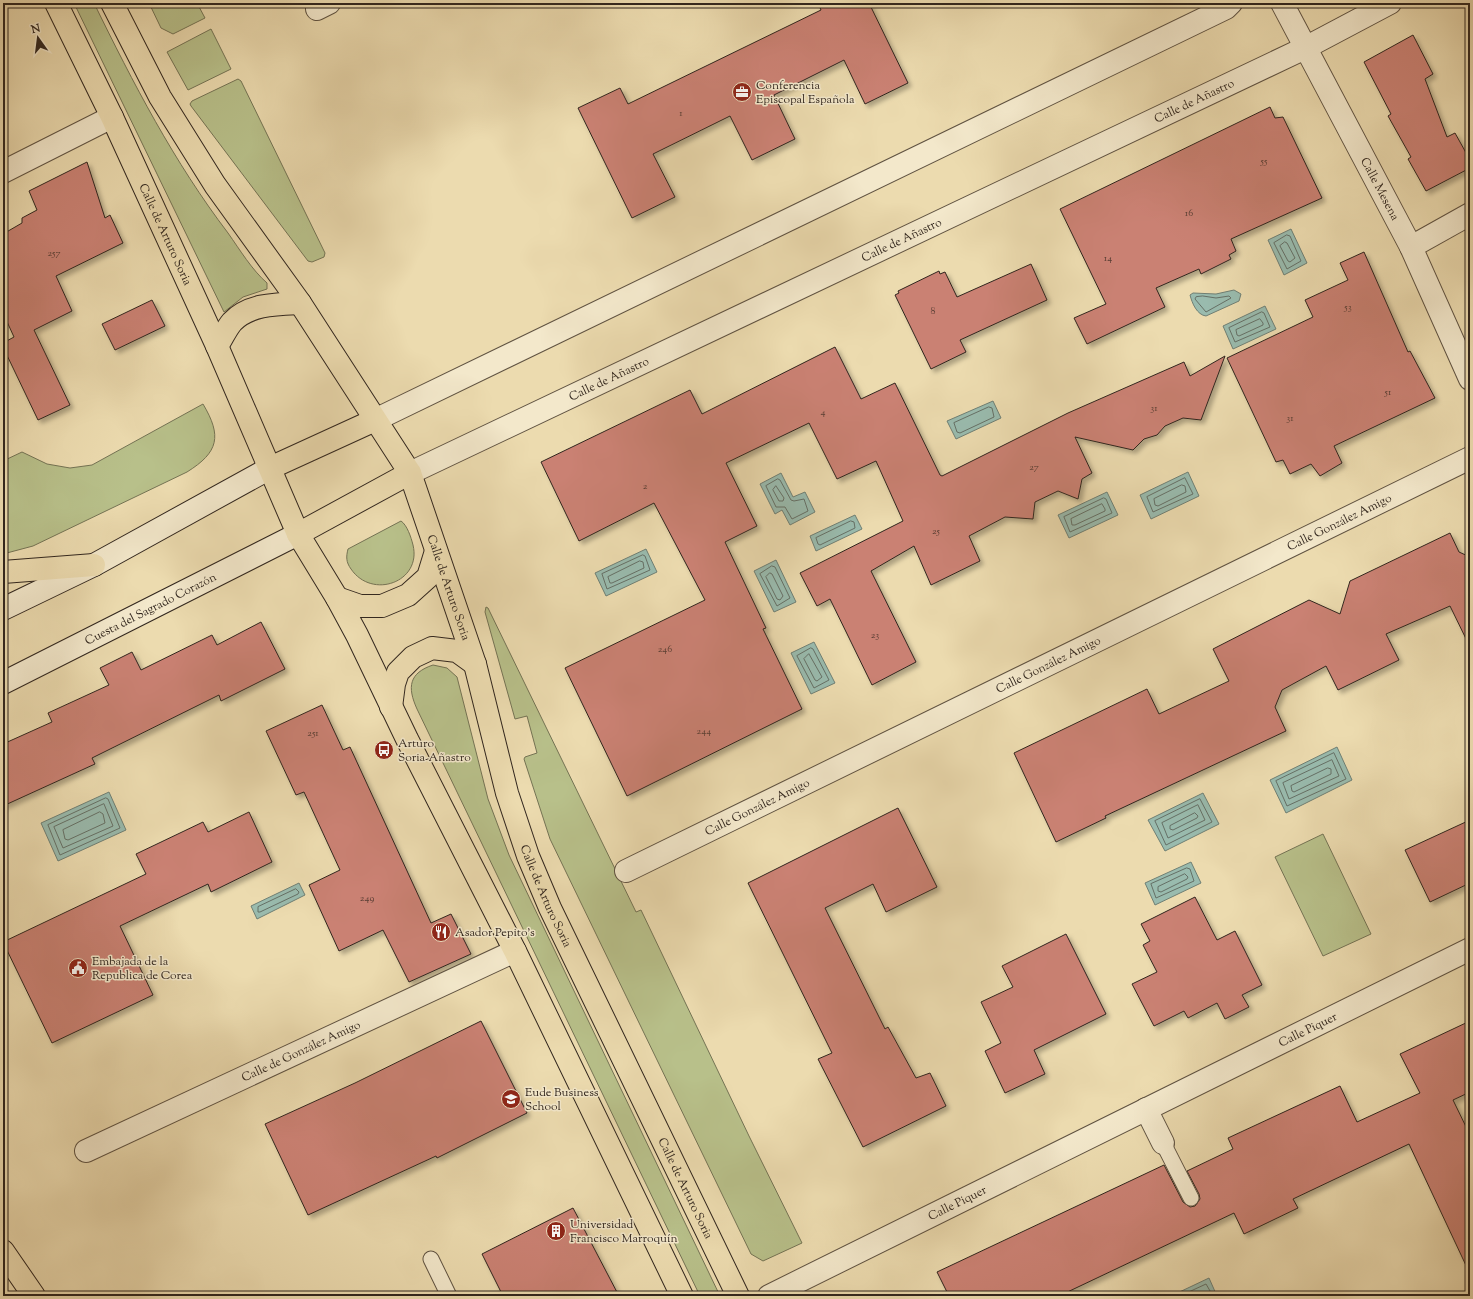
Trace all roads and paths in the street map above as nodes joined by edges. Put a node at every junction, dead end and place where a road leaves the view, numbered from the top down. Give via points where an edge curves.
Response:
1 (56, 3) edge
2 (112, 3) edge
3 (1231, 3) edge
4 (1282, 3) edge
5 (1390, 3) edge
6 (1305, 48) junction
7 (112, 117) junction
8 (3, 172) edge
9 (1470, 214) edge
10 (1411, 247) junction
11 (300, 302) junction
12 (217, 346) junction
13 (1470, 379) edge
14 (375, 420) junction
15 (1470, 458) edge
16 (270, 468) junction
17 (410, 473) junction
18 (298, 534) junction
19 (436, 551) junction
20 (94, 565) junction
21 (3, 572) edge
22 (338, 598) junction
23 (3, 609) edge
24 (475, 664) junction
25 (3, 683) edge
26 (391, 707) junction
27 (626, 871) dead end
28 (1470, 949) edge
29 (515, 951) junction
30 (1146, 1109) junction
31 (1163, 1143) joint
32 (86, 1151) dead end
33 (1190, 1198) dead end
34 (3, 1251) edge
35 (431, 1259) dead end
36 (34, 1296) edge
37 (448, 1296) edge
38 (682, 1296) edge
39 (738, 1296) edge
40 (768, 1296) edge

1 - 7 main road, Calle de Arturo Soria
2 - 11 main road, Calle de Arturo Soria via 167,110 215,185
3 - 14 street via 1220,11
4 - 6 street, Calle Mesena
5 - 6 street, Calle de Añastro
6 - 10 street, Calle Mesena
6 - 17 street, Calle de Añastro
7 - 8 street
7 - 12 main road, Calle de Arturo Soria
9 - 10 street
10 - 13 street, Calle Mesena
11 - 12 main road via 271,304 250,310 233,322
11 - 14 main road, Calle de Arturo Soria
12 - 16 main road, Calle de Arturo Soria
14 - 16 main road
14 - 17 main road, Calle de Arturo Soria
15 - 27 street, Calle González Amigo
16 - 18 main road, Calle de Arturo Soria
16 - 20 street
17 - 18 main road
17 - 19 main road, Calle de Arturo Soria
18 - 22 main road, Calle de Arturo Soria
18 - 25 street, Cuesta del Sagrado Corazón
19 - 22 main road via 428,577 408,595 382,606 360,606
19 - 24 main road, Calle de Arturo Soria
20 - 21 main road
20 - 23 street
22 - 26 main road, Calle de Arturo Soria
24 - 26 main road via 457,651 432,648 413,657 398,672
24 - 39 main road, Calle de Arturo Soria via 507,793 530,863
26 - 29 main road, Calle de Arturo Soria
28 - 30 street, Calle Piquer
29 - 32 street, Calle de González Amigo
29 - 38 main road, Calle de Arturo Soria
30 - 31 street
30 - 40 street, Calle Piquer
31 - 33 lane
34 - 36 main road
35 - 37 lane

